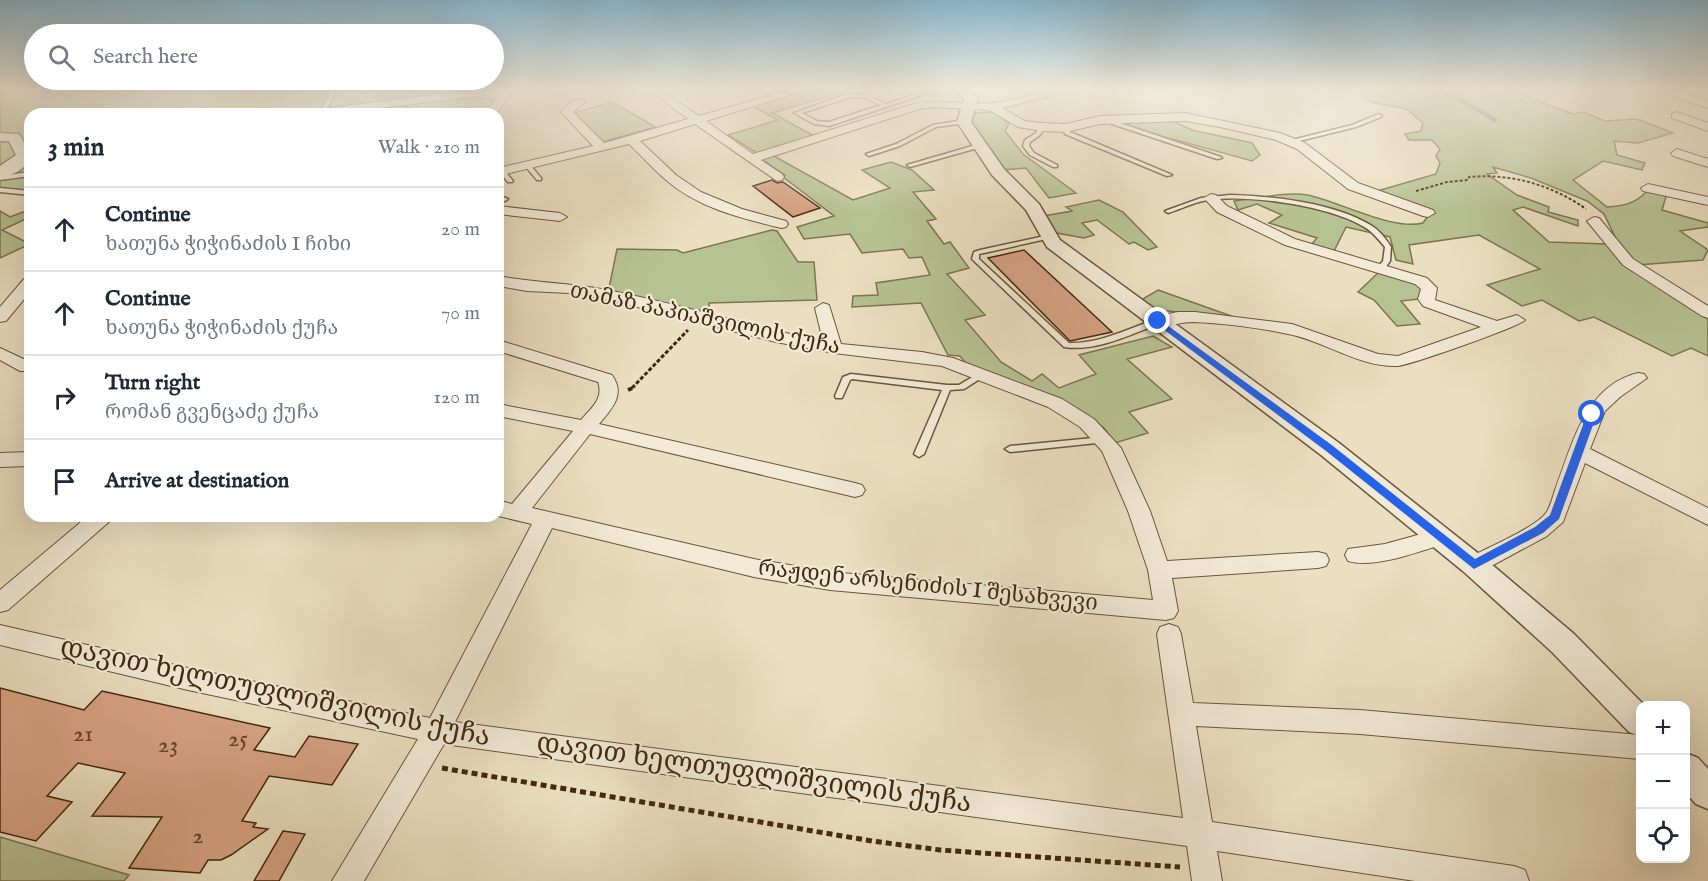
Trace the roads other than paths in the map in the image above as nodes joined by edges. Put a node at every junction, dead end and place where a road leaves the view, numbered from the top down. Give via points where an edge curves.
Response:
1 (585, 130) edge
2 (659, 130) edge
3 (710, 130) edge
4 (823, 130) edge
5 (928, 130) edge
6 (969, 130) edge
7 (1040, 130) edge
8 (1066, 130) edge
9 (1135, 130) edge
10 (1248, 130) edge
11 (1337, 130) edge
12 (0, 136) edge
13 (631, 139) junction
14 (1291, 141) junction
15 (979, 146) junction
16 (602, 148) junction
17 (24, 151) edge
18 (1677, 153) dead end
19 (869, 154) dead end
20 (24, 158) edge
21 (1219, 158) dead end
22 (752, 159) junction
23 (1708, 163) edge
24 (910, 165) dead end
25 (528, 166) junction
26 (1055, 166) dead end
27 (504, 170) edge
28 (0, 173) edge
29 (24, 175) edge
30 (504, 175) edge
31 (1169, 175) dead end
32 (777, 177) dead end
33 (0, 178) edge
34 (539, 179) dead end
35 (510, 181) dead end
36 (1648, 188) dead end
37 (0, 190) edge
38 (24, 192) edge
39 (1211, 198) junction
40 (1708, 201) edge
41 (504, 203) edge
42 (1168, 211) dead end
43 (1428, 213) dead end
44 (560, 217) dead end
45 (1594, 221) road end
46 (781, 224) dead end
47 (1049, 237) junction
48 (1380, 269) junction
49 (504, 282) edge
50 (24, 289) edge
51 (823, 308) dead end
52 (1708, 314) edge
53 (0, 317) edge
54 (1517, 320) dead end
55 (1158, 321) junction
56 (1498, 327) junction
57 (504, 347) edge
58 (834, 348) junction
59 (0, 353) edge
60 (24, 367) edge
61 (982, 375) junction
62 (1638, 378) dead end
63 (947, 388) junction
64 (839, 396) dead end
65 (504, 411) edge
66 (585, 427) junction
67 (1104, 440) junction
68 (1010, 449) dead end
69 (1579, 452) junction
70 (920, 454) dead end
71 (24, 459) edge
72 (0, 460) edge
73 (855, 490) dead end
74 (507, 511) edge
75 (1708, 517) edge
76 (545, 520) junction
77 (95, 522) edge
78 (1438, 537) junction
79 (1356, 555) dead end
80 (1318, 560) dead end
81 (1474, 565) junction
82 (1159, 570) junction
83 (0, 603) edge
84 (1168, 623) junction
85 (0, 635) edge
86 (1182, 714) junction
87 (1636, 717) edge
88 (437, 731) junction
89 (1636, 747) edge
90 (1690, 773) edge
91 (1708, 793) edge
92 (1200, 834) junction
93 (1206, 875) edge
94 (347, 881) edge
95 (1514, 881) edge

1 - 16 street
2 - 13 street
3 - 22 street
4 - 22 street
5 - 19 lane
6 - 15 street
7 - 26 lane via 1026,146 1032,154
8 - 31 lane
9 - 21 lane
10 - 14 street
11 - 14 lane
12 - 17 street via 14,136
13 - 16 street
13 - 46 street via 669,176 706,200
14 - 43 street via 1353,186
15 - 24 lane
15 - 47 street via 1033,208
16 - 25 street
18 - 23 street
20 - 28 street
22 - 32 street
25 - 27 street
25 - 34 lane
29 - 33 lane
30 - 35 lane
36 - 40 street
37 - 38 lane
39 - 42 lane
39 - 48 street via 1222,209 1290,242
39 - 48 lane via 1266,198 1298,203 1366,225 1388,247
41 - 44 street
45 - 52 street via 1628,262
47 - 55 street
47 - 55 lane via 982,251 976,253 975,259 1066,345 1083,346
48 - 56 street via 1427,284 1426,300 1438,308
49 - 58 street, თამაზ პაპიაშვილის ქუჩა via 599,293
50 - 53 street
51 - 58 street
54 - 56 street
55 - 56 street via 1195,316 1292,329 1382,361 1399,361
55 - 78 street via 1330,448
57 - 66 street via 606,380 608,400
58 - 61 street, თამაზ პაპიაშვილის ქუჩა via 922,357
59 - 60 street
61 - 63 lane via 961,387
61 - 67 street, თამაზ პაპიაშვილის ქუჩა via 1055,403 1087,423
62 - 69 street via 1610,393 1592,414
63 - 64 lane via 851,376
63 - 70 lane
65 - 66 street
66 - 73 street
66 - 74 street
67 - 68 lane
67 - 82 street, თამაზ პაპიაშვილის ქუჩა via 1125,476
69 - 75 street
69 - 81 street via 1555,517 1539,530
71 - 72 street
74 - 76 street, რაჟდენ არსენიძის I შესახვევი
76 - 84 street, რაჟდენ არსენიძის I შესახვევი via 754,568 830,581
76 - 88 street
77 - 83 street
78 - 79 street via 1385,552
78 - 81 street
80 - 82 street
81 - 87 street via 1563,643
82 - 84 street, თამაზ პაპიაშვილის ქუჩა
84 - 86 street, თამაზ პაპიაშვილის ქუჩა
85 - 88 street, დავით ხელთუფლიშვილის ქუჩა
86 - 89 street via 1360,722
86 - 92 street, თამაზ პაპიაშვილის ქუჩა
88 - 92 street, დავით ხელთუფლიშვილის ქუჩა
88 - 94 street
90 - 91 street
92 - 93 street, თამაზ პაპიაშვილის ქუჩა
92 - 95 street, დავით ხელთუფლიშვილის ქუჩა

